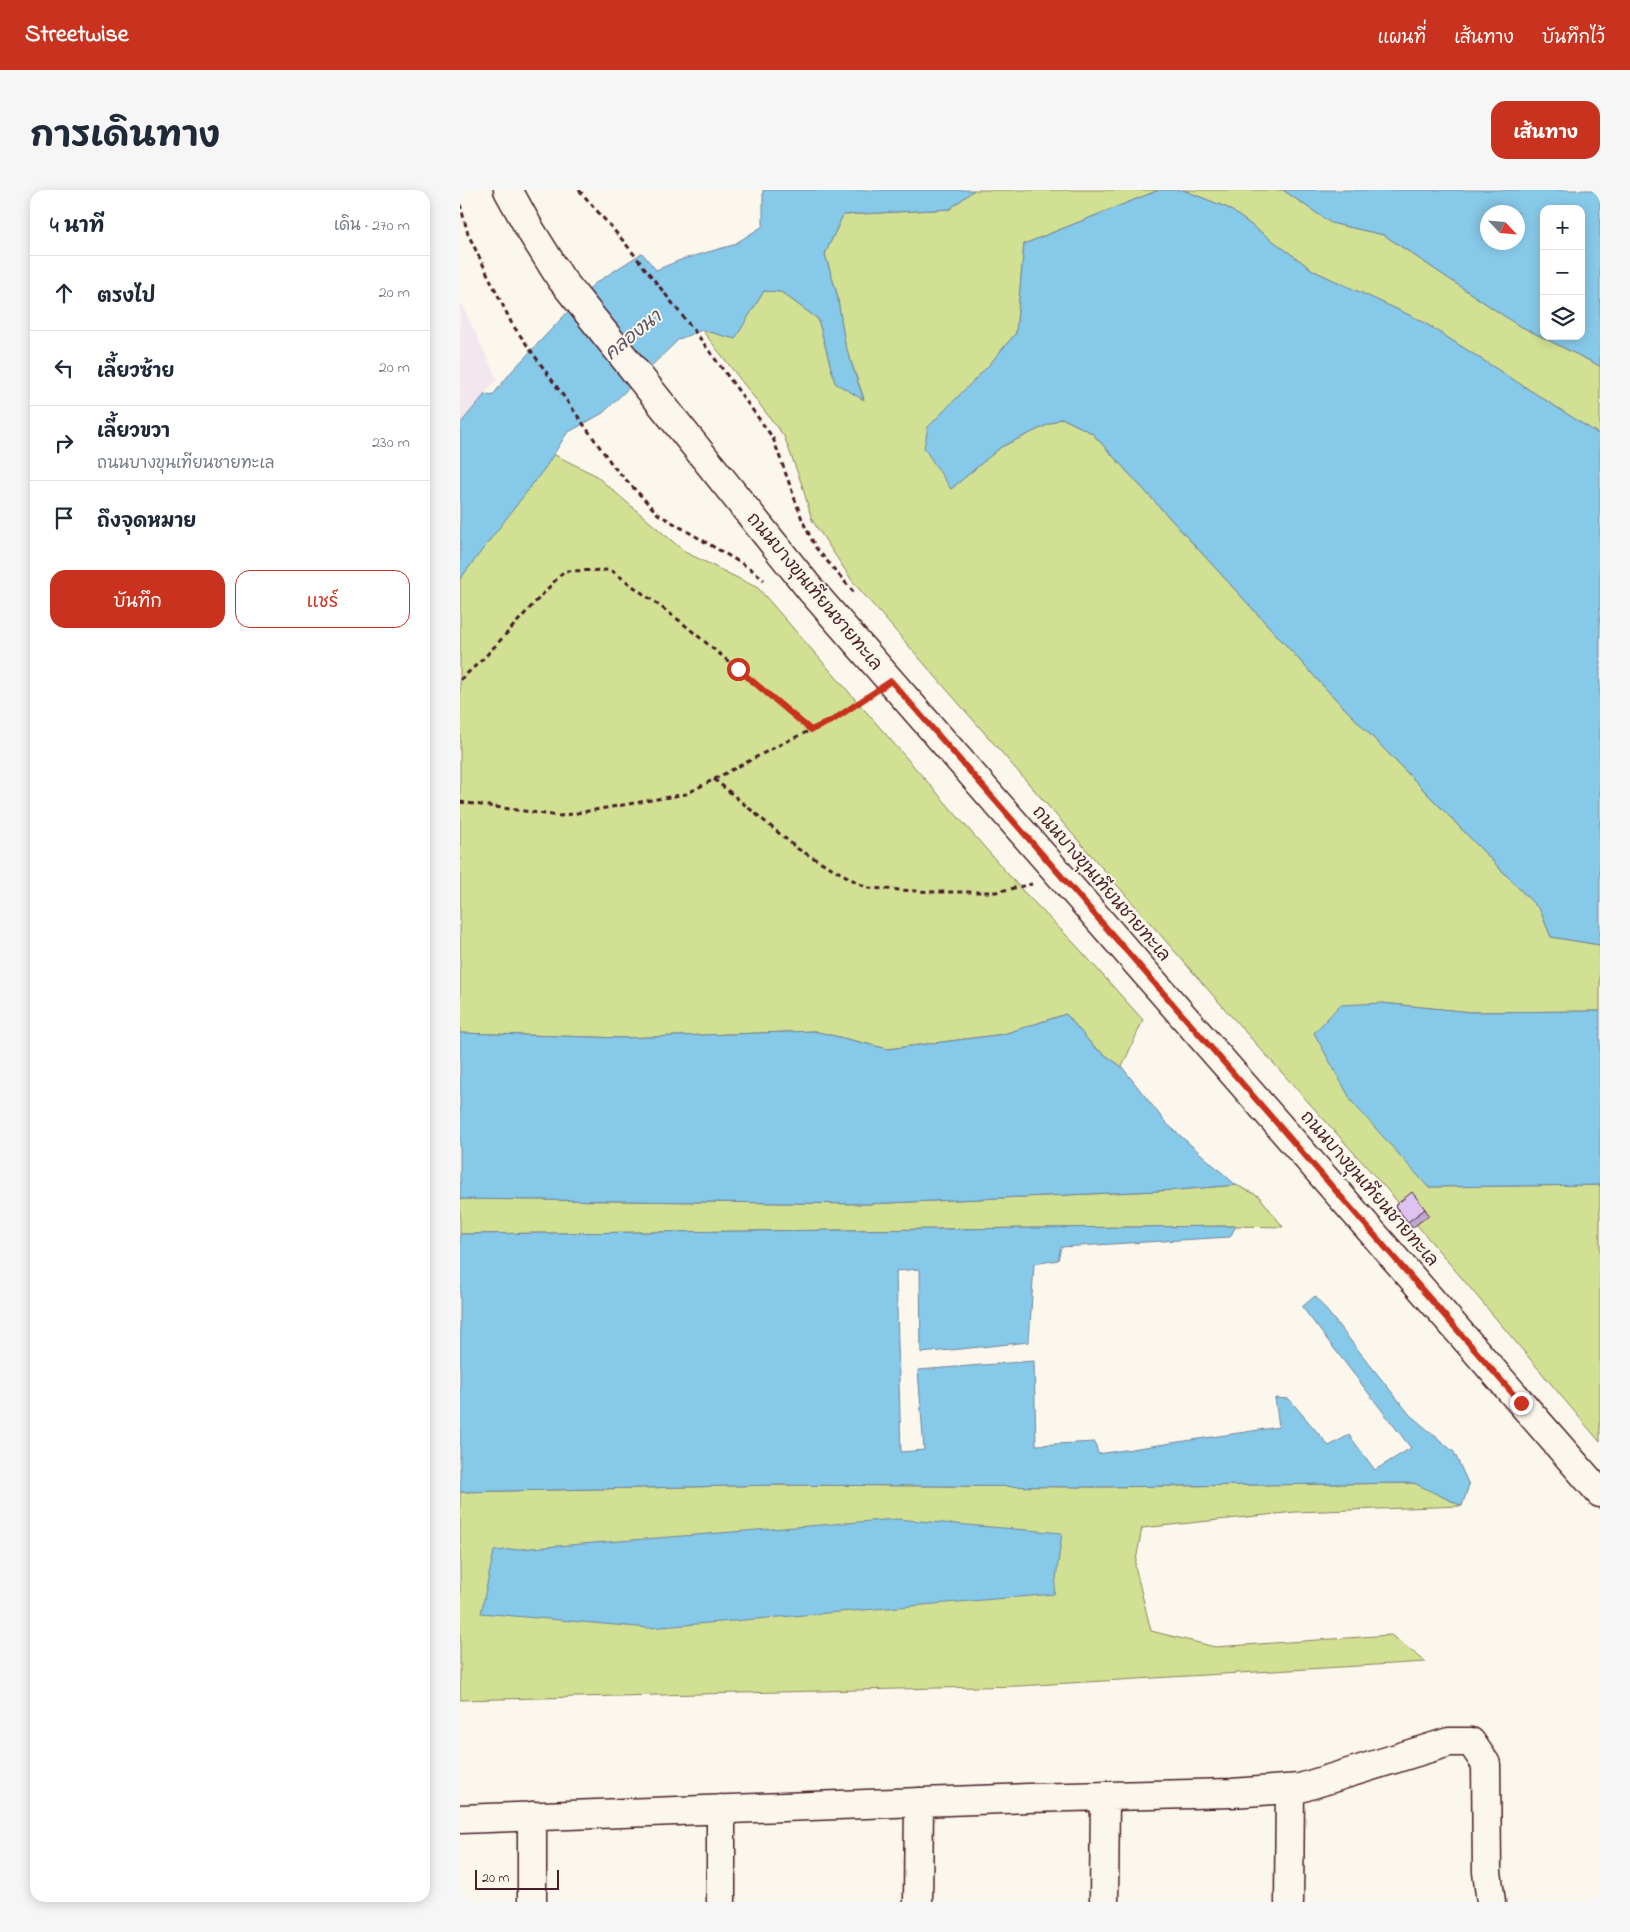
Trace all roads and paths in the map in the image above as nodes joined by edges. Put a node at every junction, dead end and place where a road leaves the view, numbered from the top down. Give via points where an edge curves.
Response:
1 (508, 190) edge
2 (579, 190) edge
3 (460, 204) edge
4 (614, 467) dead end
5 (861, 601) dead end
6 (460, 680) edge
7 (891, 681) junction
8 (811, 730) junction
9 (714, 779) junction
10 (460, 802) edge
11 (1062, 876) junction
12 (1600, 1493) edge
13 (1290, 1789) junction
14 (1105, 1796) junction
15 (919, 1802) junction
16 (721, 1809) junction
17 (532, 1816) junction
18 (460, 1819) edge
19 (532, 1902) edge
20 (721, 1902) edge
21 (918, 1902) edge
22 (1104, 1902) edge
23 (1289, 1902) edge
24 (1491, 1902) edge

1 - 7 main road, ถนนบางขุนเทียนชายทะเล via 561,279 810,589
2 - 5 path, ถนนบางขุนเทียนชายทะเล via 699,337 773,438 803,522 816,548
3 - 4 path via 468,234 512,324
6 - 8 path via 564,571 611,570 680,621
7 - 8 path via 833,720
7 - 11 main road, ถนนบางขุนเทียนชายทะเล
8 - 9 path
9 - 10 path via 686,794 560,816
9 - 11 path via 798,850 867,888 996,892
11 - 12 main road, ถนนบางขุนเทียนชายทะเล
13 - 14 main road
13 - 23 main road
13 - 24 main road via 1449,1742 1471,1742 1486,1764 1487,1872
14 - 15 main road
14 - 22 main road
15 - 16 main road
15 - 21 main road
16 - 17 main road
16 - 20 main road
17 - 18 main road
17 - 19 main road

